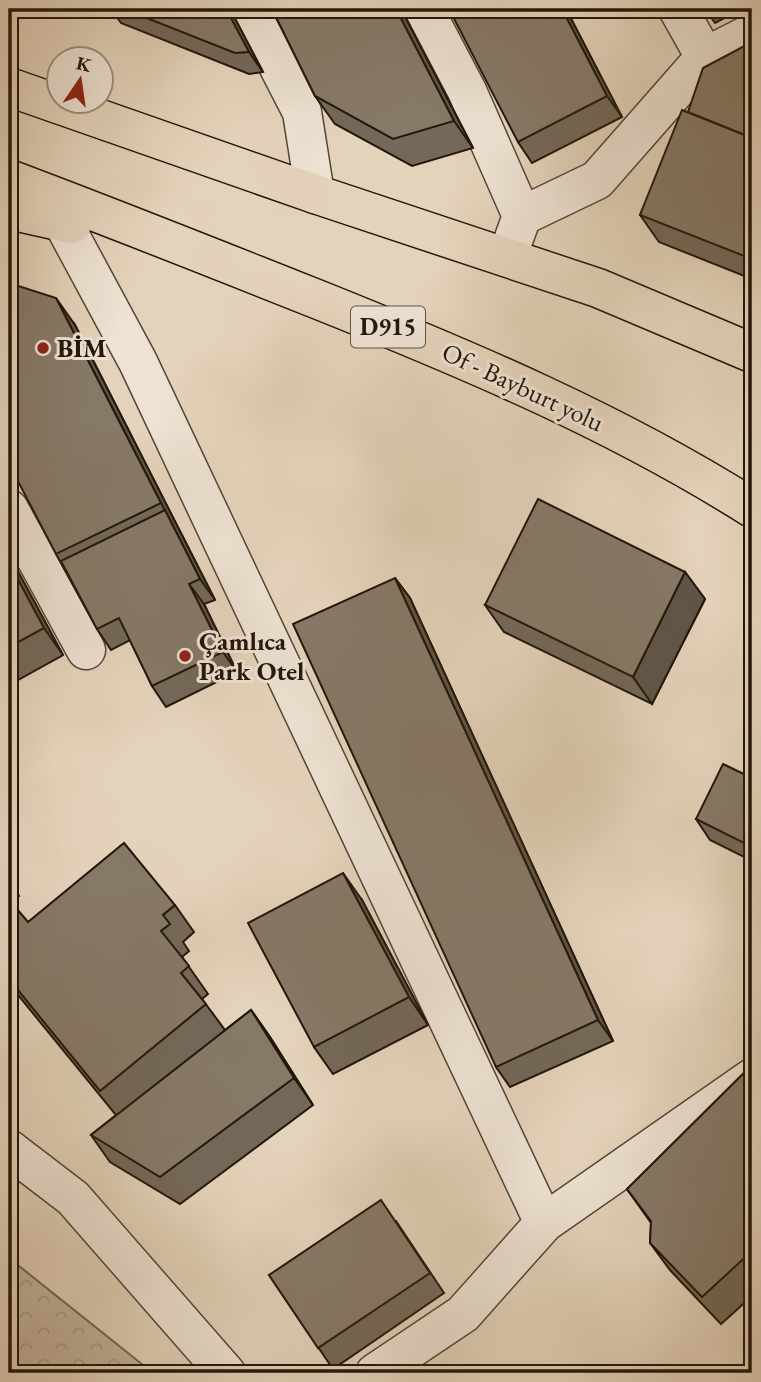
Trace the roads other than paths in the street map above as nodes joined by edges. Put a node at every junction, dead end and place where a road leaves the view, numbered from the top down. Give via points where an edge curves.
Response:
1 (249, 9) edge
2 (424, 9) edge
3 (678, 9) edge
4 (752, 33) edge
5 (9, 56) edge
6 (705, 57) junction
7 (9, 86) edge
8 (46, 96) edge
9 (46, 99) edge
10 (94, 116) edge
11 (9, 179) edge
12 (315, 194) junction
13 (9, 209) edge
14 (522, 216) junction
15 (62, 221) junction
16 (198, 252) junction
17 (507, 257) junction
18 (752, 354) edge
19 (752, 508) edge
20 (9, 509) edge
21 (86, 650) dead end
22 (752, 1078) edge
23 (9, 1149) edge
24 (544, 1223) junction
25 (226, 1373) edge
26 (375, 1373) edge

1 - 12 street via 302,112
2 - 14 street via 467,91
3 - 6 street
4 - 6 street
5 - 8 highway
6 - 14 street via 597,180
7 - 9 highway
10 - 12 highway
11 - 16 highway, Of - Bayburt yolu / D915
12 - 17 highway
13 - 15 highway
14 - 17 street
15 - 16 highway
15 - 24 street via 138,362
16 - 19 highway, Of - Bayburt yolu / D915 via 541,393 639,441
17 - 18 highway via 598,288
20 - 21 street
22 - 24 street
23 - 25 street via 73,1198
24 - 26 street via 463,1314

